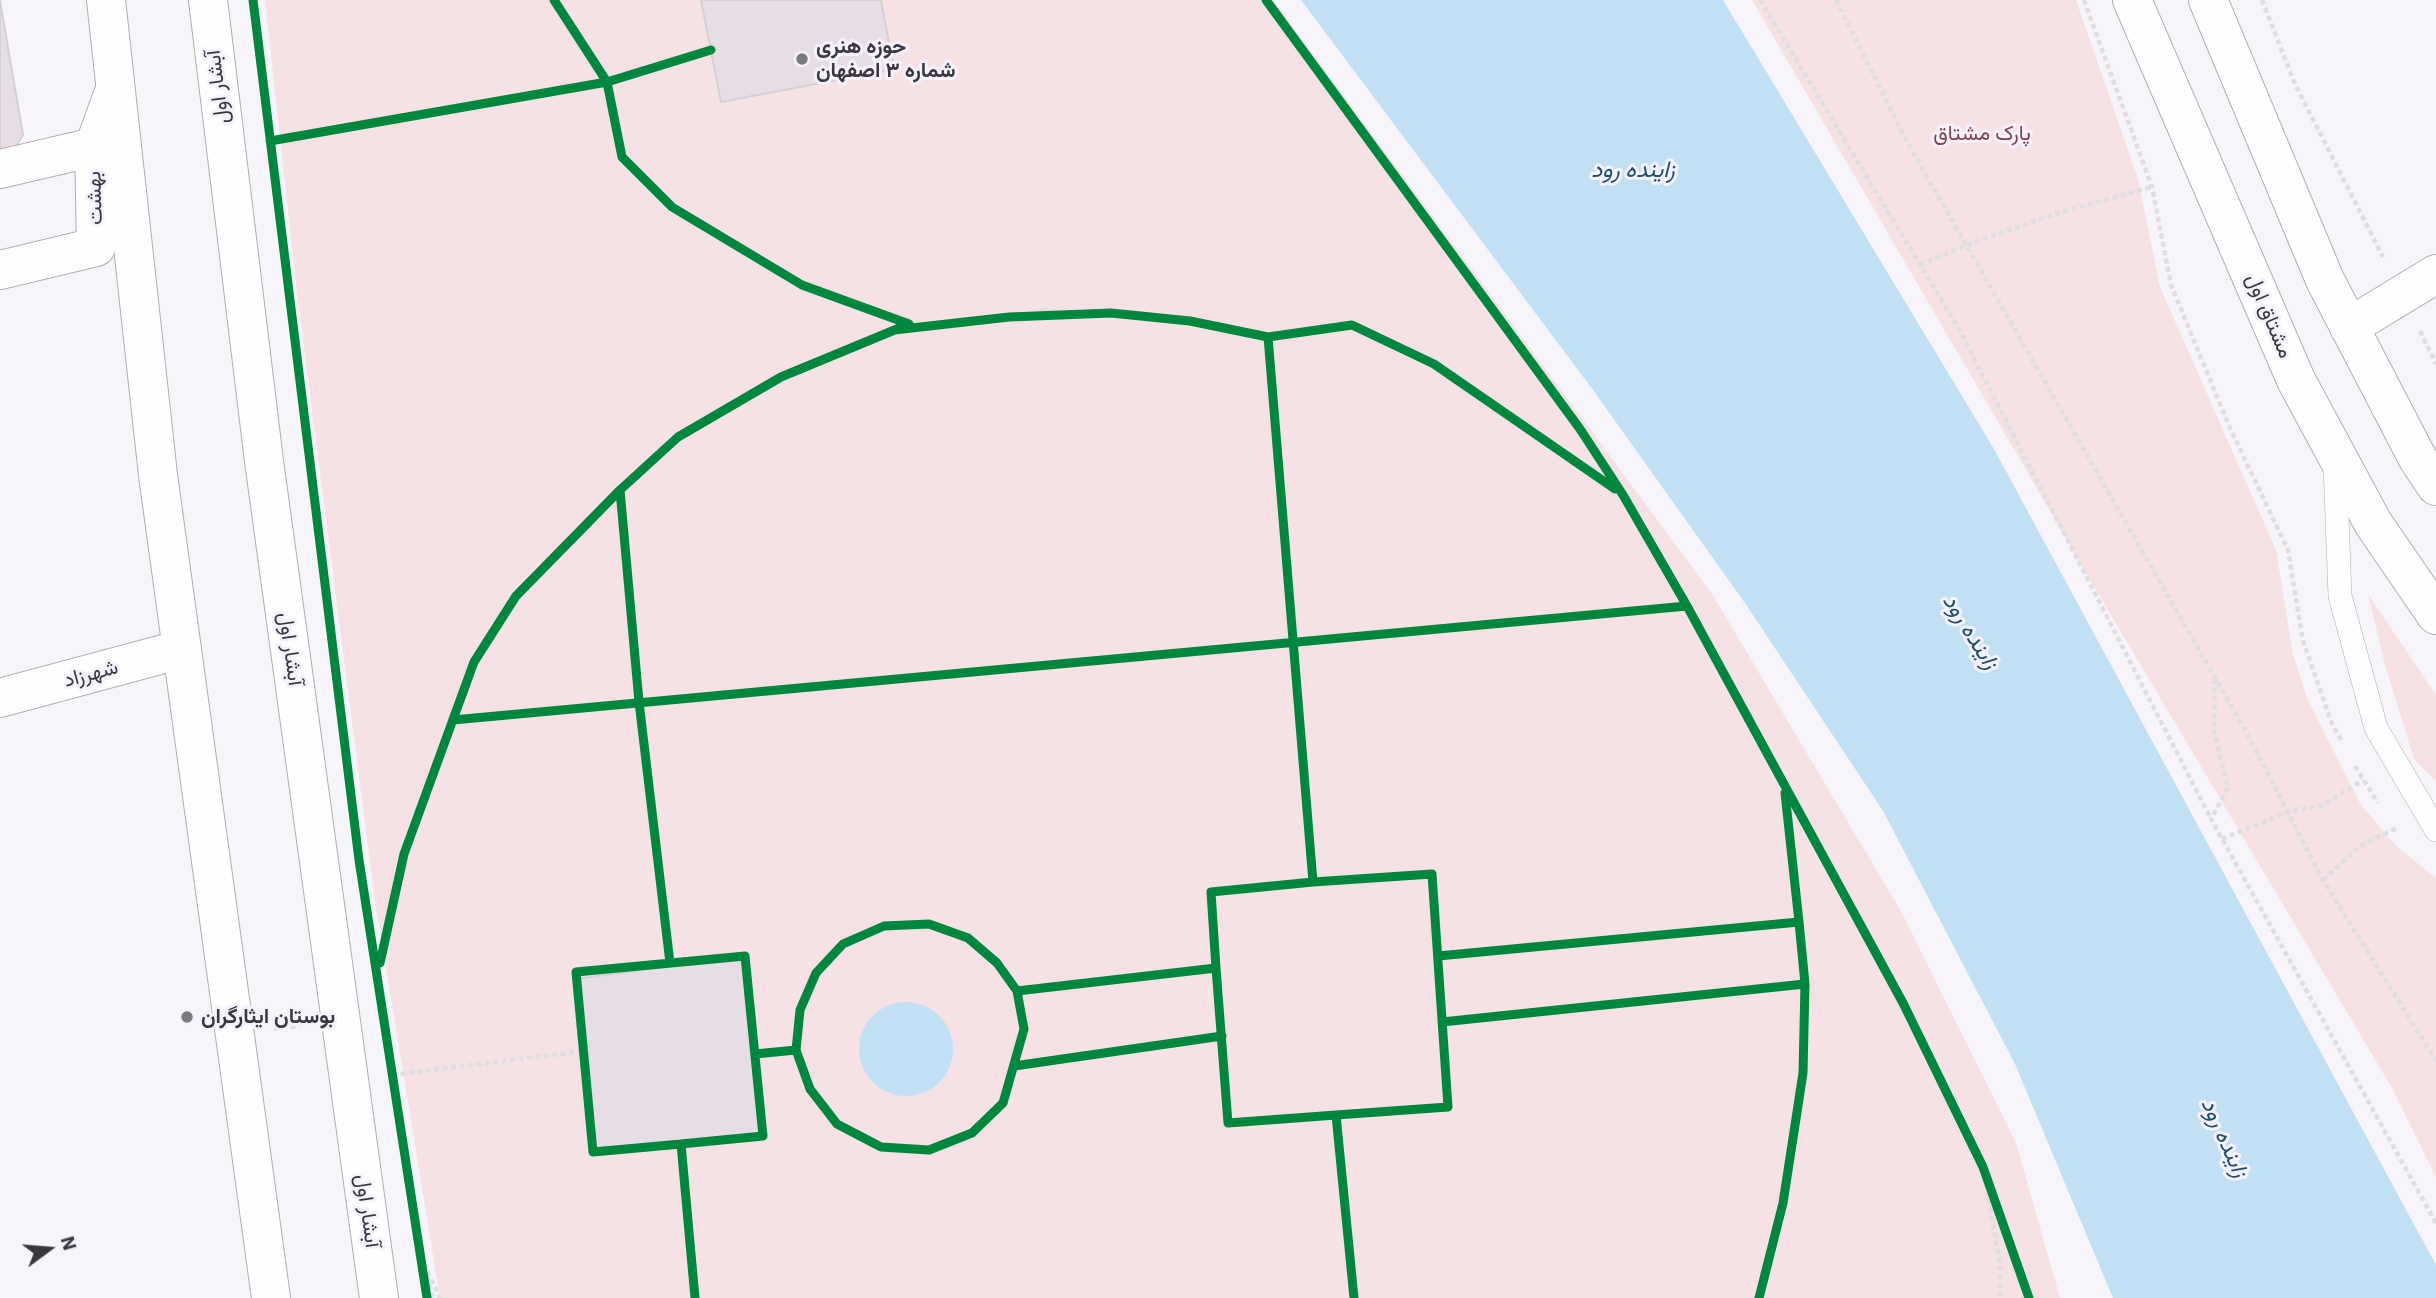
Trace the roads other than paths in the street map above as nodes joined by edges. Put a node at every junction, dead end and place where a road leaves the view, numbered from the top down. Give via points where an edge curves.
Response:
1 (106, 0) edge
2 (208, 0) edge
3 (2132, 0) edge
4 (2208, 0) edge
5 (116, 89) junction
6 (94, 147) junction
7 (0, 169) edge
8 (96, 247) junction
9 (0, 270) edge
10 (2436, 274) edge
11 (136, 276) junction
12 (2349, 327) junction
13 (2335, 451) junction
14 (2436, 486) edge
15 (2436, 615) edge
16 (182, 649) junction
17 (0, 698) edge
18 (2436, 830) edge
19 (271, 1298) edge
20 (379, 1298) edge

1 - 5 main road
2 - 20 main road, آبشار اول via 264,461
3 - 13 main road, مشتاق اول via 2296,380
4 - 12 main road
5 - 6 main road
5 - 11 main road
6 - 7 main road, بهشت
6 - 8 main road, بهشت
8 - 9 main road, بهشت
8 - 11 main road
10 - 12 main road
11 - 16 main road
12 - 14 main road
13 - 15 main road, مشتاق اول via 2373,523
13 - 18 lane via 2340,596 2376,728
16 - 17 main road, شهرزاد
16 - 19 main road

